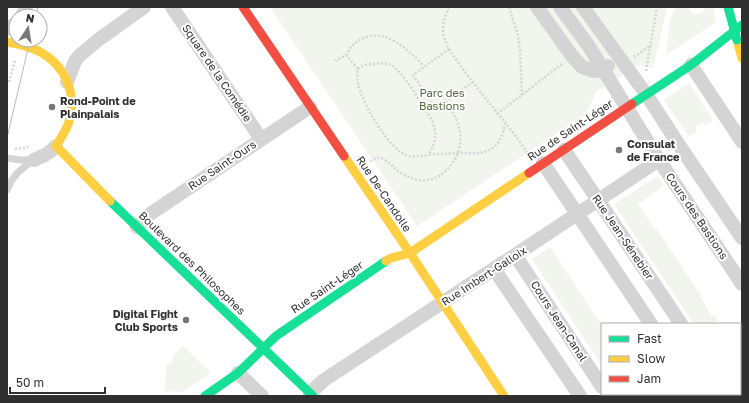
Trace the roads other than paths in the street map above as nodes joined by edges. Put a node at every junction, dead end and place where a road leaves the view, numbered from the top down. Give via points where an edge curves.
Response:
1 (144, 7) edge
2 (172, 7) edge
3 (243, 7) edge
4 (537, 7) edge
5 (560, 7) edge
6 (583, 7) edge
7 (728, 7) edge
8 (742, 24) edge
9 (30, 48) edge
10 (740, 49) edge
11 (622, 61) junction
12 (690, 65) junction
13 (603, 70) junction
14 (68, 82) junction
15 (646, 94) junction
16 (310, 107) junction
17 (626, 108) junction
18 (261, 139) junction
19 (742, 142) edge
20 (56, 146) junction
21 (564, 150) junction
22 (7, 158) edge
23 (34, 160) junction
24 (659, 160) junction
25 (544, 163) junction
26 (7, 190) edge
27 (598, 200) junction
28 (577, 214) junction
29 (137, 227) junction
30 (742, 238) edge
31 (410, 253) junction
32 (515, 255) junction
33 (494, 269) junction
34 (742, 284) edge
35 (442, 303) junction
36 (650, 323) edge
37 (680, 323) edge
38 (263, 349) junction
39 (238, 372) junction
40 (601, 385) edge
41 (311, 394) edge
42 (205, 396) edge
43 (262, 396) edge
44 (504, 396) edge
45 (580, 396) edge

1 - 14 street via 79,56
2 - 18 street, Square de la Comédie
3 - 16 street, Rue De-Candolle
4 - 13 street via 582,67 593,71
5 - 13 street, Cours des Bastions
6 - 11 street
7 - 10 street, bridge
8 - 12 street, Rue de Saint-Léger
9 - 14 street via 48,57 60,68
11 - 13 street
11 - 15 street
12 - 15 street, Rue de Saint-Léger
12 - 19 street
13 - 17 street, Cours des Bastions
14 - 20 street via 72,101 71,114 68,127
15 - 17 street, Rue de Saint-Léger
15 - 30 street
16 - 18 street, Rue Saint-Ours
16 - 31 street, Rue De-Candolle
17 - 21 street, Rue de Saint-Léger
17 - 24 street, Cours des Bastions
18 - 29 street, Rue Saint-Ours via 150,214
20 - 23 street
20 - 29 street, Boulevard des Philosophes
21 - 25 street, Rue de Saint-Léger
21 - 27 street, Rue Jean-Sénebier
22 - 23 lane
23 - 26 lane via 14,176
24 - 27 street, Rue Imbert-Galloix
24 - 34 street, Cours des Bastions
25 - 28 street
25 - 31 street, Rue de Saint-Léger
27 - 28 street, Rue Imbert-Galloix
27 - 37 street, Rue Jean-Sénebier
28 - 32 street, Rue Imbert-Galloix
28 - 36 street
29 - 38 street, Boulevard des Philosophes
31 - 35 street, Rue De-Candolle
31 - 38 street, Rue Saint-Léger via 392,258 276,336
32 - 33 street, Rue Imbert-Galloix
32 - 40 street, Cours Jean-Canal
33 - 35 street, Rue Imbert-Galloix
33 - 45 street
35 - 41 street, Rue Imbert-Galloix via 324,380
35 - 44 street, Rue De-Candolle
38 - 39 street, Rue Saint-Léger
38 - 41 street, Boulevard des Philosophes
39 - 42 street, Rue Saint-Léger
39 - 43 street

